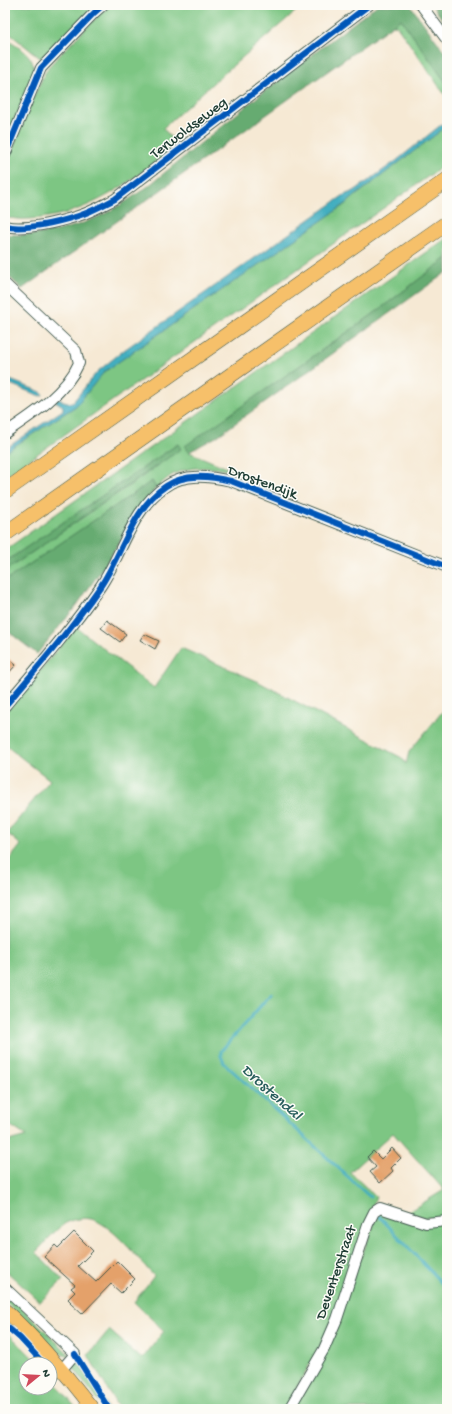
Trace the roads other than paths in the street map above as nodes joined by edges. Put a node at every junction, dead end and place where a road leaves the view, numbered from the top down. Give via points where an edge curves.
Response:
1 (103, 5) edge
2 (368, 5) edge
3 (421, 5) edge
4 (447, 40) edge
5 (5, 155) edge
6 (447, 180) edge
7 (447, 223) edge
8 (5, 226) edge
9 (5, 284) edge
10 (5, 433) edge
11 (5, 491) edge
12 (5, 534) edge
13 (447, 566) edge
14 (5, 706) edge
15 (447, 1221) edge
16 (5, 1288) edge
17 (5, 1310) edge
18 (62, 1369) junction
19 (93, 1409) edge
20 (289, 1409) edge

1 - 5 street via 41,68
2 - 8 street, Terwoldseweg via 115,199 79,215 38,226
3 - 4 street
6 - 11 highway
7 - 12 highway
9 - 10 street via 76,351 79,363 74,374 42,408
13 - 14 street, Drostendijk via 230,481 199,476 180,480 167,485 142,510 101,586 60,642
15 - 20 street, Deventerstraat via 426,1223 380,1208 374,1212 337,1319 324,1349
16 - 18 street via 75,1354
17 - 18 main road
18 - 19 main road

